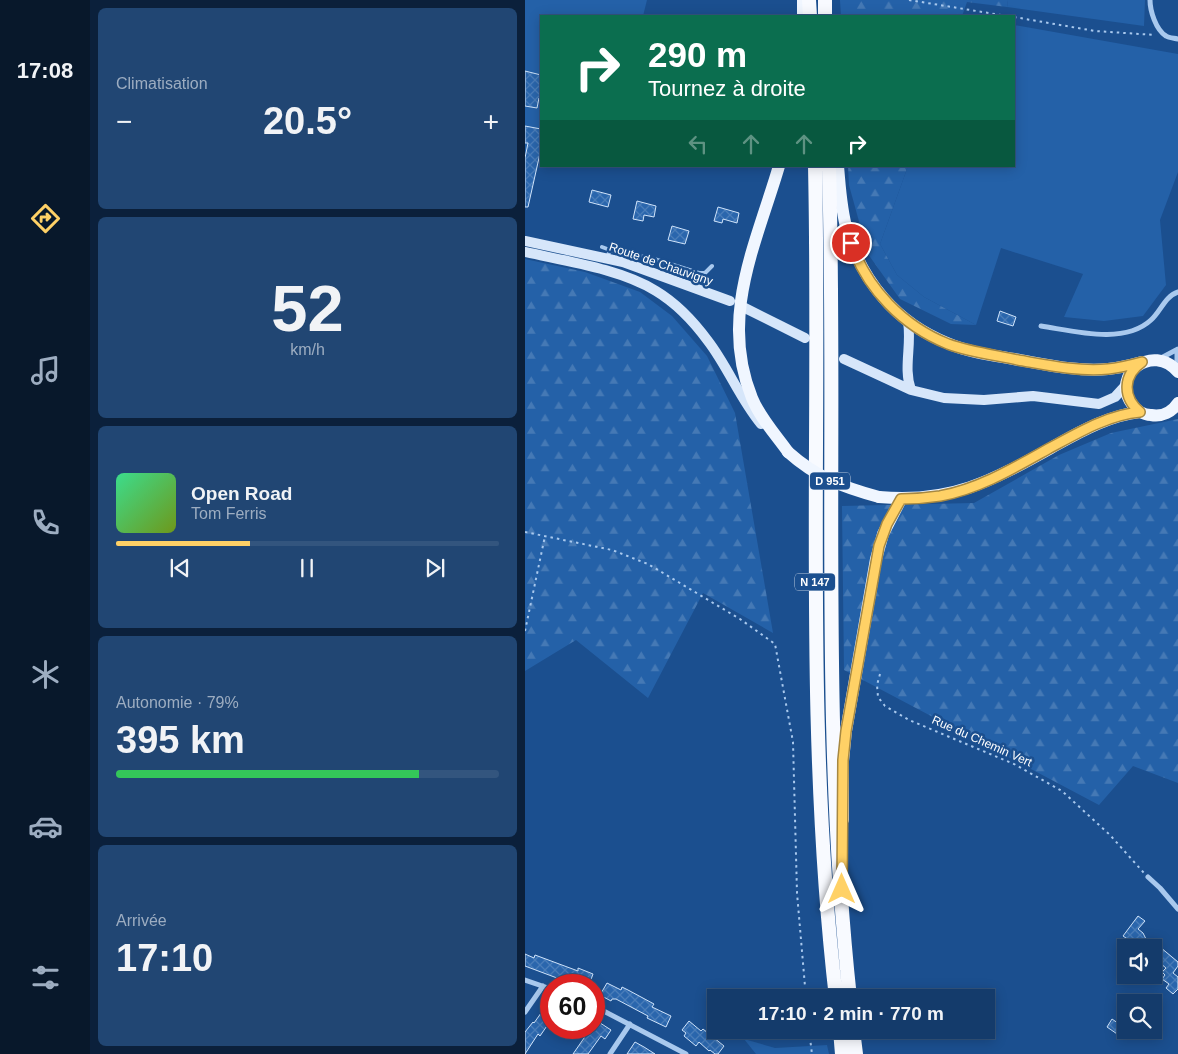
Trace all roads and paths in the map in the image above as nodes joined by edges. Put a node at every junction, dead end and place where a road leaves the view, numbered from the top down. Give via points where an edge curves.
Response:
1 (803, 0) edge
2 (809, 0) edge
3 (825, 0) edge
4 (909, 0) edge
5 (1150, 0) edge
6 (803, 15) edge
7 (810, 15) edge
8 (826, 15) edge
9 (1001, 15) edge
10 (1015, 17) edge
11 (1167, 37) junction
12 (1178, 39) edge
13 (779, 167) edge
14 (815, 167) edge
15 (829, 167) edge
16 (839, 167) edge
17 (525, 241) edge
18 (602, 247) dead end
19 (525, 252) edge
20 (609, 254) junction
21 (712, 266) dead end
22 (604, 270) junction
23 (1178, 292) edge
24 (731, 301) dead end
25 (745, 308) dead end
26 (908, 322) junction
27 (1041, 326) dead end
28 (805, 338) dead end
29 (1178, 349) edge
30 (843, 359) dead end
31 (1159, 360) junction
32 (1142, 362) junction
33 (1178, 371) edge
34 (1126, 385) junction
35 (911, 390) junction
36 (1177, 406) edge
37 (1140, 412) junction
38 (787, 452) junction
39 (901, 499) junction
40 (525, 532) edge
41 (545, 536) junction
42 (525, 631) edge
43 (880, 674) dead end
44 (1148, 877) joint
45 (1178, 909) edge
46 (842, 925) junction
47 (525, 980) edge
48 (540, 985) edge
49 (805, 989) edge
50 (835, 989) edge
51 (848, 989) edge
52 (540, 990) edge
53 (525, 1012) edge
54 (605, 1012) edge
55 (630, 1024) junction
56 (810, 1039) edge
57 (841, 1039) edge
58 (854, 1039) edge
59 (609, 1054) edge
60 (686, 1054) edge
61 (812, 1054) edge
62 (842, 1054) edge
63 (856, 1054) edge

1 - 6 main road
2 - 7 highway
3 - 8 highway
4 - 9 path
5 - 11 street via 1155,20
10 - 11 path via 1095,31
11 - 12 street
13 - 38 main road via 745,275 738,329 739,350 752,398
14 - 50 highway, N 147 via 817,686 826,883
15 - 46 highway, N 147 via 832,712
16 - 26 main road via 843,214 856,257 871,284
17 - 20 main road, Route de Chauvigny
18 - 20 lane
19 - 22 main road, Route de Chauvigny / D 951
20 - 21 lane via 654,260 699,273 705,273
20 - 22 lane
20 - 24 main road, Route de Chauvigny
22 - 38 main road, Route de Chauvigny / D 951 via 657,291 687,317 709,342 752,413
23 - 27 street via 1172,294 1149,322 1122,333 1103,335
25 - 28 main road
26 - 32 main road via 949,344 1038,363 1092,370
26 - 35 main road via 907,371
29 - 31 street
29 - 33 street
30 - 35 main road
31 - 32 main road
31 - 33 main road
32 - 34 main road via 1131,372
34 - 35 main road via 1115,397 1099,404 1033,396 962,400
34 - 37 main road via 1129,400
36 - 37 main road via 1158,416
37 - 39 main road, D 951 via 1087,429 973,487 938,496
38 - 39 main road, D 951, bridge via 823,478 851,490
39 - 46 main road via 879,546 846,731
40 - 41 path
41 - 42 path
41 - 49 path via 612,550 649,564 775,644 793,742 796,884
43 - 44 path, Rue du Chemin Vert via 878,697 885,706 909,720 1014,764 1062,791 1110,835
44 - 45 street
46 - 51 highway, N 147
47 - 48 street
52 - 53 street
54 - 55 street
55 - 59 street
55 - 60 street
56 - 61 path
57 - 62 highway
58 - 63 highway

